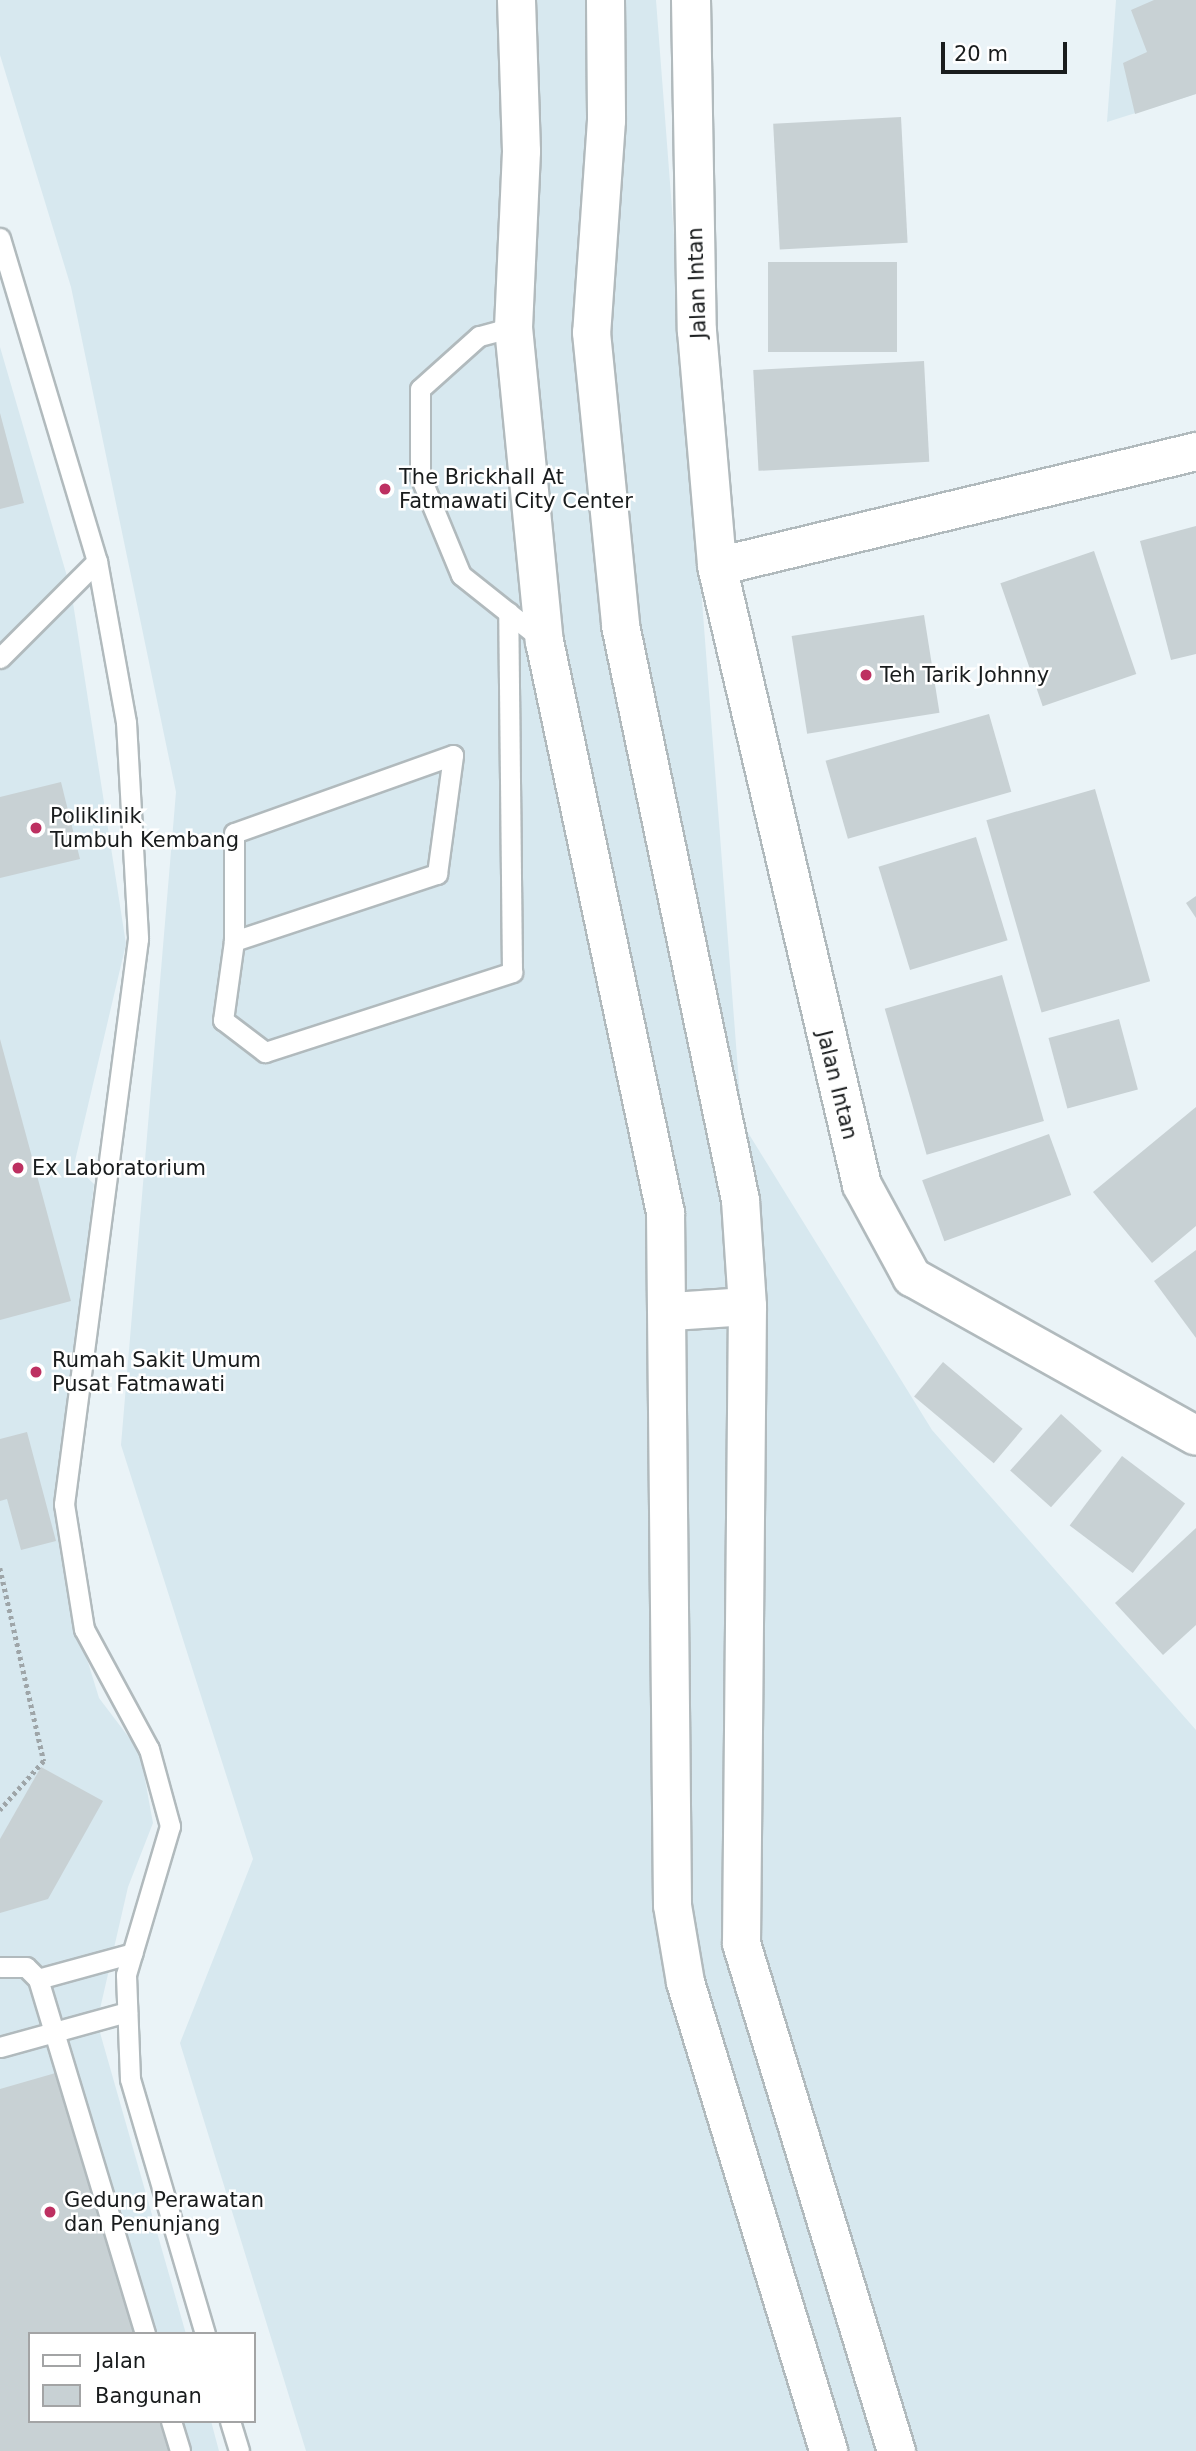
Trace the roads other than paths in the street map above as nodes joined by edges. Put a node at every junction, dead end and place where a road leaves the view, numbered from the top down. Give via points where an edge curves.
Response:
1 (516, 0) edge
2 (605, 0) edge
3 (691, 0) edge
4 (0, 238) edge
5 (513, 327) junction
6 (1196, 451) edge
7 (97, 561) junction
8 (717, 566) junction
9 (508, 612) junction
10 (544, 641) junction
11 (0, 658) edge
12 (233, 941) junction
13 (747, 1307) junction
14 (671, 1311) junction
15 (1196, 1436) edge
16 (133, 1953) junction
17 (0, 1967) edge
18 (38, 1979) junction
19 (127, 2012) junction
20 (53, 2030) junction
21 (0, 2048) edge
22 (144, 2332) edge
23 (204, 2332) edge
24 (173, 2423) edge
25 (231, 2423) edge
26 (180, 2451) edge
27 (239, 2451) edge
28 (828, 2451) edge
29 (895, 2451) edge

1 - 5 street via 521,151
2 - 13 street via 606,120 591,332 620,625 740,1200
3 - 8 street, Jalan Intan via 697,331
4 - 7 lane
5 - 9 lane via 479,336 420,389 420,476 461,575
5 - 10 street
6 - 8 street
7 - 11 lane
7 - 16 lane via 126,722 138,939 64,1504 84,1629 149,1749 170,1826
8 - 15 street, Jalan Intan via 862,1185 912,1277
9 - 10 lane
9 - 12 lane via 512,972 265,1052 223,1020
10 - 14 street via 665,1212
12 - 12 lane via 437,874 453,755 234,833
13 - 14 street
13 - 29 street via 741,1943
14 - 28 street via 672,1905 685,1982
16 - 18 lane
16 - 19 lane
17 - 18 lane via 26,1967
18 - 20 lane
19 - 20 lane
19 - 23 lane via 130,2079
20 - 21 lane
20 - 22 lane
24 - 26 lane
25 - 27 lane

